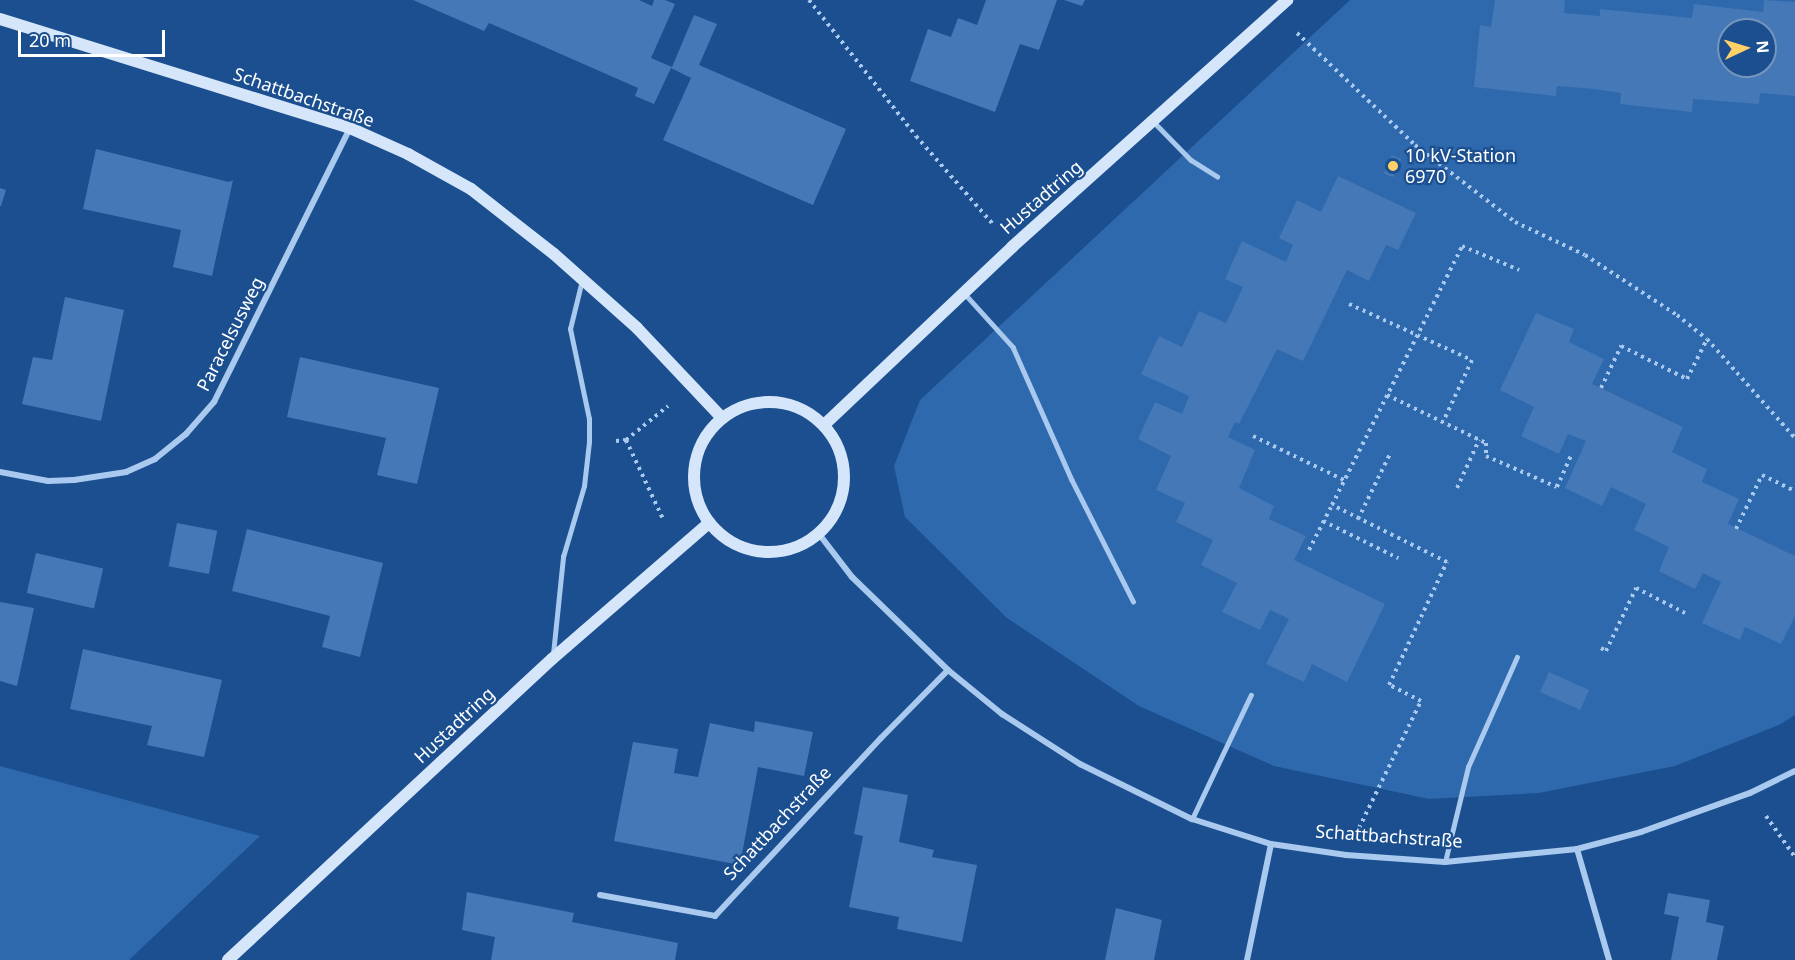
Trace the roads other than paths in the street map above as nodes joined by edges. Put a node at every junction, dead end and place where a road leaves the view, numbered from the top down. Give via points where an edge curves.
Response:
1 (1287, 0) edge
2 (0, 19) edge
3 (1154, 122) junction
4 (350, 128) junction
5 (1217, 176) dead end
6 (582, 280) junction
7 (964, 291) junction
8 (722, 418) junction
9 (824, 426) junction
10 (0, 472) edge
11 (709, 523) junction
12 (819, 534) junction
13 (1133, 601) dead end
14 (1517, 657) dead end
15 (552, 659) junction
16 (948, 670) junction
17 (1251, 695) dead end
18 (1795, 771) edge
19 (1192, 819) junction
20 (1271, 844) junction
21 (1577, 849) junction
22 (1446, 861) junction
23 (600, 895) dead end
24 (228, 960) edge
25 (1247, 960) edge
26 (1609, 960) edge

1 - 3 street, Hustadtring
2 - 4 street, Schattbachstraße
3 - 5 lane via 1191,160
3 - 7 street, Hustadtring
4 - 6 street, Schattbachstraße via 471,189
4 - 10 street, Paracelsusweg via 214,402 186,434 155,459 126,472 48,481
6 - 8 street, Schattbachstraße via 637,328
6 - 15 lane via 570,329 589,419 589,442 584,486 563,557
7 - 9 street, Hustadtring
7 - 13 lane via 1012,347 1072,480
8 - 9 street via 750,404 782,403 798,407
8 - 11 street via 709,432 694,468 700,507
9 - 12 street via 835,439 845,472 839,506
11 - 12 street via 736,546 771,553 789,550
11 - 15 street, Hustadtring
12 - 16 street, Schattbachstraße via 852,576
14 - 22 lane via 1468,767
15 - 24 street, Hustadtring
16 - 19 street, Schattbachstraße via 1002,714 1080,764
16 - 23 street, Schattbachstraße via 716,916
17 - 19 lane
18 - 21 street, Schattbachstraße via 1750,793 1641,832
19 - 20 street, Schattbachstraße
20 - 22 street, Schattbachstraße via 1346,855
20 - 25 street
21 - 22 street, Schattbachstraße
21 - 26 street

